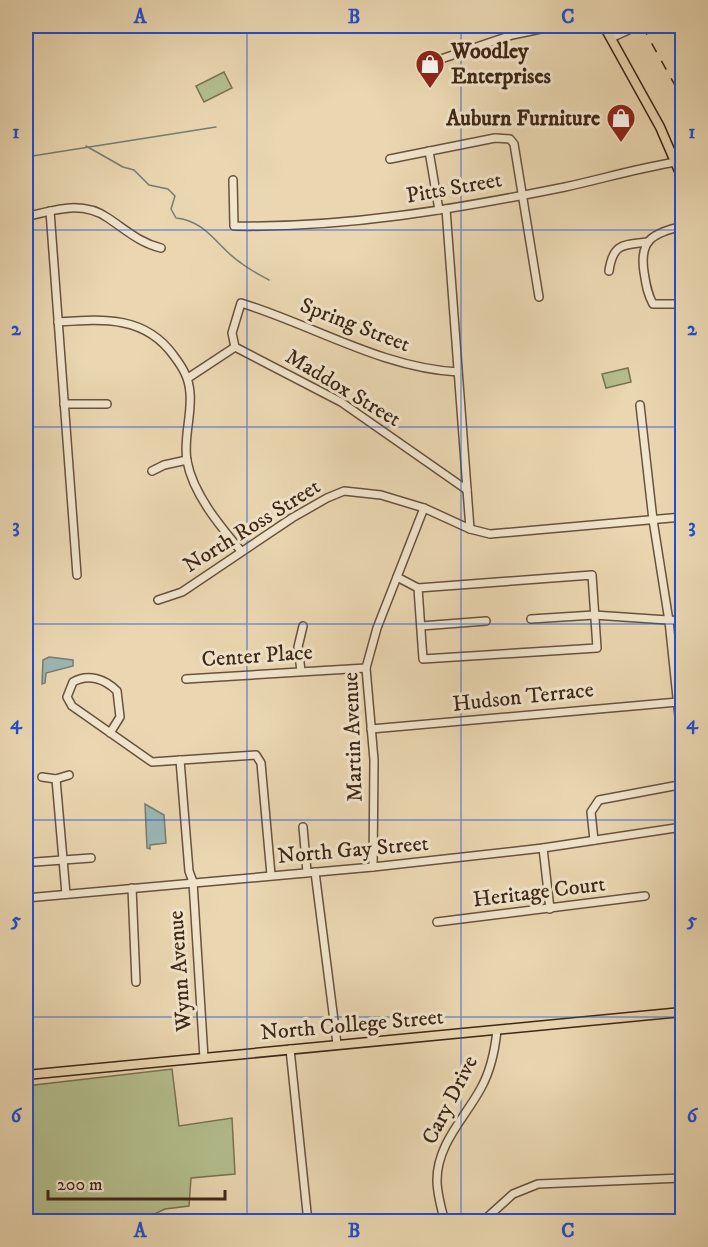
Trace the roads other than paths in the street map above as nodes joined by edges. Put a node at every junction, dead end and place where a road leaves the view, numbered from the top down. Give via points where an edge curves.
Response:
1 (555, 26) edge
2 (604, 26) edge
3 (637, 26) edge
4 (679, 26) edge
5 (682, 32) edge
6 (611, 38) junction
7 (438, 60) dead end
8 (429, 151) junction
9 (390, 159) dead end
10 (676, 162) junction
11 (682, 178) edge
12 (233, 180) dead end
13 (522, 195) junction
14 (442, 210) junction
15 (50, 211) junction
16 (26, 217) edge
17 (682, 226) edge
18 (648, 242) junction
19 (161, 248) dead end
20 (609, 271) dead end
21 (539, 297) dead end
22 (682, 304) edge
23 (58, 322) junction
24 (235, 347) junction
25 (458, 372) junction
26 (188, 378) junction
27 (64, 404) junction
28 (107, 404) dead end
29 (640, 405) dead end
30 (187, 460) junction
31 (152, 471) dead end
32 (467, 490) junction
33 (424, 508) junction
34 (682, 517) edge
35 (653, 520) junction
36 (470, 529) junction
37 (241, 550) junction
38 (77, 575) dead end
39 (397, 577) junction
40 (418, 588) junction
41 (158, 600) dead end
42 (594, 615) junction
43 (531, 619) dead end
44 (486, 621) dead end
45 (669, 621) junction
46 (682, 621) edge
47 (303, 626) dead end
48 (421, 626) junction
49 (366, 668) junction
50 (301, 671) junction
51 (186, 679) dead end
52 (678, 702) junction
53 (371, 729) junction
54 (110, 733) junction
55 (682, 745) edge
56 (180, 760) junction
57 (69, 775) dead end
58 (42, 777) dead end
59 (56, 780) junction
60 (679, 785) dead end
61 (303, 826) dead end
62 (682, 827) edge
63 (594, 840) junction
64 (543, 848) junction
65 (91, 858) dead end
66 (63, 860) junction
67 (34, 862) dead end
68 (373, 867) junction
69 (311, 872) junction
70 (271, 876) junction
71 (193, 882) junction
72 (132, 888) junction
73 (66, 894) junction
74 (645, 896) dead end
75 (26, 898) edge
76 (550, 909) junction
77 (437, 922) dead end
78 (136, 981) dead end
79 (682, 1012) edge
80 (497, 1030) junction
81 (337, 1044) junction
82 (290, 1049) junction
83 (204, 1058) junction
84 (26, 1075) edge
85 (682, 1178) edge
86 (308, 1221) edge
87 (445, 1221) edge
88 (482, 1221) edge

1 - 7 street via 512,35
2 - 6 main road
3 - 6 street
4 - 5 street
6 - 10 main road
8 - 9 street
8 - 13 street via 495,138 510,139
8 - 14 street
10 - 11 main road
10 - 13 street, Pitts Street
12 - 14 street, Pitts Street via 234,226 311,226
13 - 14 street, Pitts Street
13 - 21 street
14 - 25 street
15 - 16 street
15 - 19 street via 88,209 145,244
15 - 23 street
17 - 18 street via 661,232
18 - 20 street via 618,248 611,254
18 - 22 street via 641,254 647,293 653,304
23 - 26 street via 101,319 141,327 172,352
23 - 27 street
24 - 25 street, Spring Street via 232,333 240,303 402,363
24 - 26 street
24 - 32 street, Maddox Street via 341,402
25 - 32 street
26 - 30 street
27 - 28 street
27 - 38 street
29 - 35 street
30 - 31 street
30 - 37 street via 201,495
32 - 36 street
33 - 36 street, North Ross Street
33 - 37 street, North Ross Street via 381,495 344,491
33 - 39 street, Martin Avenue
34 - 35 street, North Ross Street
35 - 36 street, North Ross Street via 504,534
35 - 45 street
37 - 41 street, North Ross Street via 182,592
39 - 40 street
39 - 49 street, Martin Avenue
40 - 42 street via 592,575
40 - 48 street
42 - 43 street
42 - 45 street
42 - 48 street via 597,648 423,660
44 - 48 street
45 - 46 street
45 - 52 street
47 - 50 street via 298,647
49 - 50 street, Center Place
49 - 53 street, Martin Avenue
50 - 51 street, Center Place
52 - 53 street, Hudson Terrace
52 - 55 street
53 - 68 street, Martin Avenue
54 - 54 street via 72,706 68,697 73,682 80,678 102,680 117,691 120,717
54 - 56 street via 152,762
56 - 70 street via 251,754 259,759
56 - 71 street, Wynn Avenue
57 - 59 street
58 - 59 street
59 - 66 street
60 - 63 street via 599,800 591,812
61 - 69 street
62 - 63 street, North Gay Street
63 - 64 street, North Gay Street
64 - 68 street, North Gay Street
64 - 76 street
65 - 66 street
66 - 67 street
66 - 73 street
68 - 69 street, North Gay Street
69 - 70 street, North Gay Street
69 - 81 street
70 - 71 street, North Gay Street
71 - 72 street, North Gay Street
71 - 83 street, Wynn Avenue
72 - 73 street, North Gay Street
72 - 78 street
73 - 75 street, North Gay Street
74 - 76 street, Heritage Court
76 - 77 street, Heritage Court
79 - 80 main road, North College Street
80 - 81 main road, North College Street
80 - 87 street, Cary Drive via 490,1068 440,1159 437,1180
81 - 82 main road, North College Street
82 - 83 main road, North College Street
82 - 86 street
83 - 84 main road, North College Street
85 - 88 street via 538,1184 513,1194

